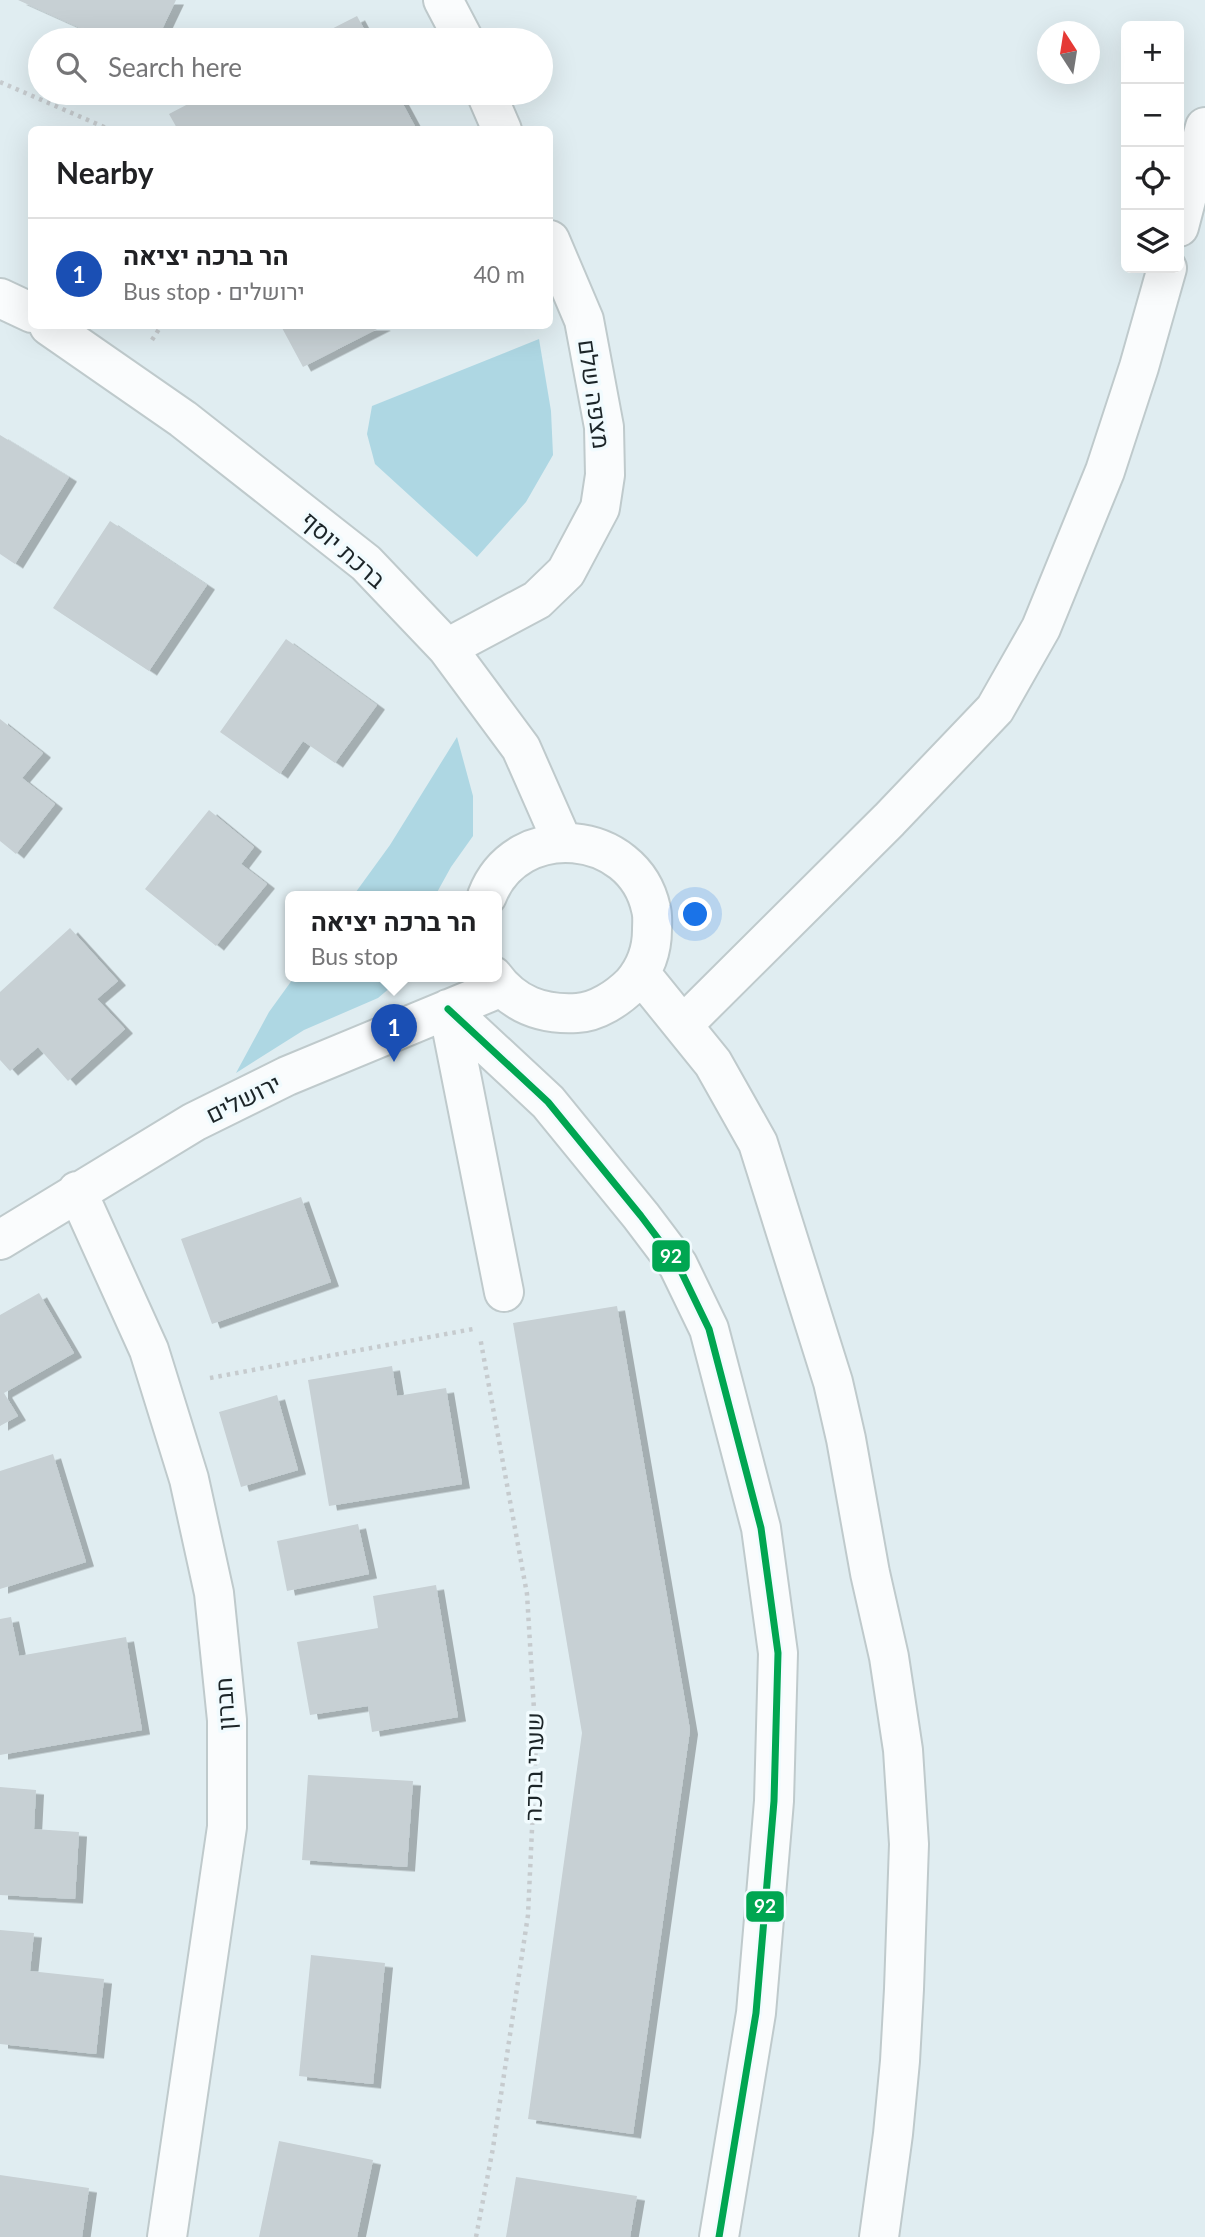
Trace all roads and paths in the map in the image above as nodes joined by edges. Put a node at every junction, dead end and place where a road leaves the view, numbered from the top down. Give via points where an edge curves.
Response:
1 (443, 0) edge
2 (458, 28) edge
3 (0, 82) edge
4 (28, 94) edge
5 (53, 105) edge
6 (491, 105) edge
7 (102, 126) edge
8 (500, 126) edge
9 (1205, 127) edge
10 (1183, 210) edge
11 (553, 247) edge
12 (1165, 273) edge
13 (0, 298) edge
14 (28, 311) edge
15 (53, 329) edge
16 (447, 648) junction
17 (562, 841) junction
18 (489, 891) edge
19 (641, 974) junction
20 (497, 982) edge
21 (448, 1009) junction
22 (683, 1025) junction
23 (77, 1191) junction
24 (0, 1240) edge
25 (505, 1292) dead end
26 (476, 1318) dead end
27 (478, 1328) junction
28 (161, 1387) junction
29 (167, 2237) edge
30 (476, 2237) edge
31 (719, 2237) edge
32 (879, 2237) edge

1 - 2 street
3 - 4 path
5 - 7 path
6 - 8 street
9 - 10 street
11 - 16 street, מצפה שלם via 584,320 601,414 605,475 600,508 566,572 537,600
12 - 22 street via 1105,471 1041,628 995,709
13 - 14 street
15 - 16 street, ברכת יוסף via 183,419 366,563
16 - 17 street, ברכת יוסף via 522,748
17 - 18 street via 533,848 513,860
17 - 19 street via 592,846 610,855 640,882 652,909 652,945
19 - 20 street via 621,995 585,1013 555,1014 526,1006
19 - 22 street
20 - 21 street, ירושלים
21 - 23 street, ירושלים via 194,1122
21 - 25 street
21 - 31 street via 548,1102 678,1265 709,1329 761,1528 778,1653 774,1801 756,2013
22 - 32 street via 713,1063 758,1143 796,1261 840,1411 895,1688 906,1781 907,1916 894,2134
23 - 24 street, ירושלים
23 - 28 street, חברון via 149,1350
26 - 27 path, שערי ברכה
27 - 28 path
27 - 30 path, שערי ברכה via 527,1594 536,1743 528,1915
28 - 29 street, חברון via 189,1479 214,1593 227,1720 228,1827

